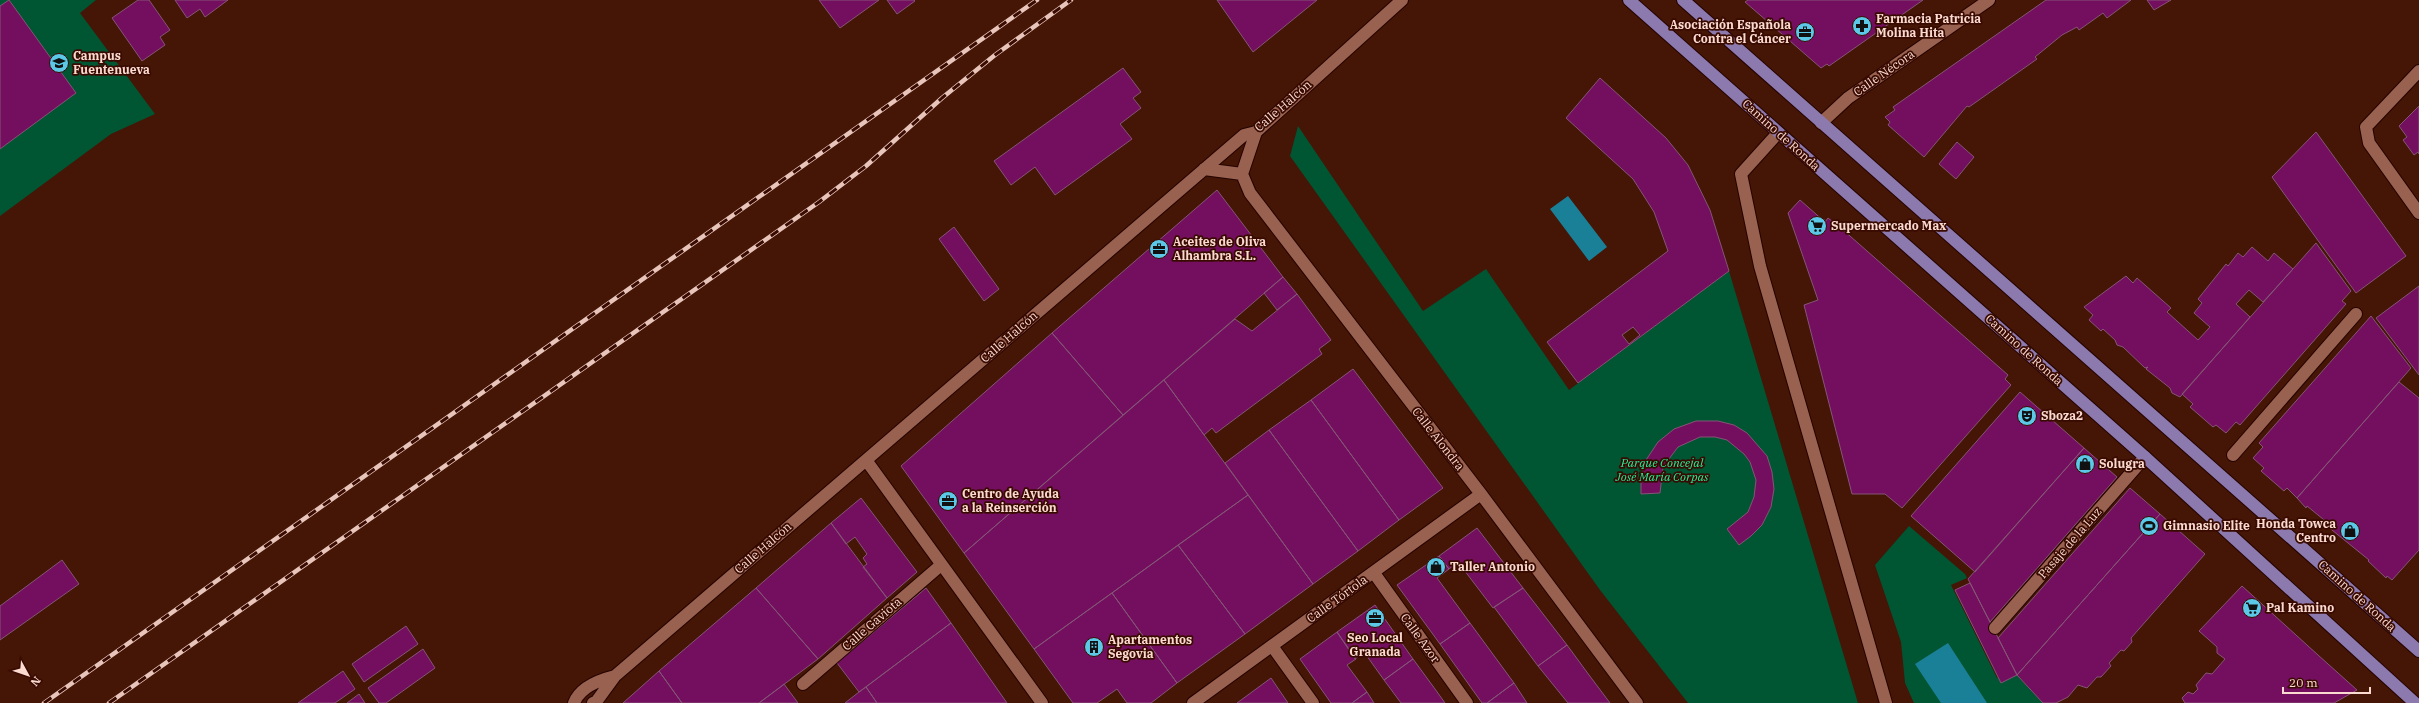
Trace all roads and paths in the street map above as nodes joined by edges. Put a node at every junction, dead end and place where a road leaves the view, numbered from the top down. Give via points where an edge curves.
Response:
1 (1402, 0) edge
2 (1629, 0) edge
3 (1683, 0) edge
4 (1989, 0) edge
5 (2419, 71) edge
6 (1821, 123) junction
7 (1256, 132) junction
8 (1778, 133) junction
9 (1204, 170) junction
10 (1242, 174) junction
11 (2419, 213) edge
12 (2356, 314) dead end
13 (2233, 455) dead end
14 (2145, 457) junction
15 (866, 460) junction
16 (1481, 494) junction
17 (941, 565) junction
18 (1374, 572) junction
19 (1996, 628) dead end
20 (1272, 646) junction
21 (2419, 651) edge
22 (614, 676) junction
23 (803, 684) dead end
24 (574, 703) edge
25 (595, 703) edge
26 (1042, 703) edge
27 (1193, 703) edge
28 (1313, 703) edge
29 (1467, 703) edge
30 (1638, 703) edge
31 (1886, 703) edge
32 (2415, 703) edge

1 - 7 street, Calle Halcón
2 - 8 main road, Camino de Ronda
3 - 6 main road, Camino de Ronda
4 - 6 street, Calle Nécora via 1848,98
5 - 11 street via 2366,127 2370,143
6 - 21 main road, Camino de Ronda
7 - 9 street, Calle Halcón via 1244,135
7 - 10 street
8 - 14 main road, Camino de Ronda
8 - 31 street via 1741,174 1760,266
9 - 10 street
9 - 15 street, Calle Halcón
10 - 16 street, Calle Alondra via 1250,193
12 - 13 street
14 - 19 street, Pasaje de la Luz
14 - 32 main road, Camino de Ronda
15 - 17 street
15 - 22 street, Calle Halcón
16 - 18 street, Calle Tórtola
16 - 30 street, Calle Alondra
17 - 23 street, Calle Gaviota
17 - 26 street
18 - 20 street, Calle Tórtola
18 - 29 street, Calle Azor
20 - 27 street, Calle Tórtola
20 - 28 street
22 - 24 street, Calle Halcón via 597,680 577,696
22 - 25 street, Calle Halcón

